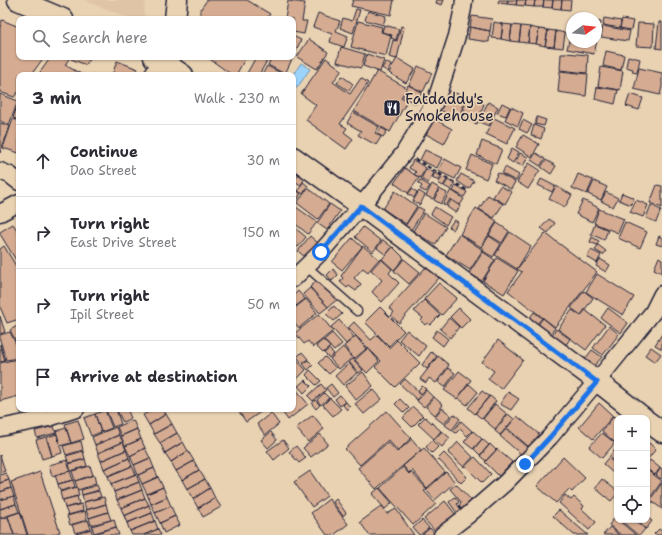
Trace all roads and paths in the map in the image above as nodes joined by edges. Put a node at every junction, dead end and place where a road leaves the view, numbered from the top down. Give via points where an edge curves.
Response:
1 (18, 0) edge
2 (177, 0) edge
3 (464, 0) edge
4 (56, 16) edge
5 (175, 16) edge
6 (158, 62) edge
7 (177, 72) edge
8 (296, 159) edge
9 (417, 161) dead end
10 (0, 171) edge
11 (16, 180) edge
12 (468, 191) dead end
13 (16, 205) edge
14 (361, 206) junction
15 (0, 213) edge
16 (306, 266) junction
17 (296, 276) edge
18 (662, 294) edge
19 (357, 311) dead end
20 (597, 382) junction
21 (67, 412) edge
22 (640, 415) edge
23 (650, 423) edge
24 (0, 428) edge
25 (662, 432) edge
26 (453, 532) edge

1 - 4 street
2 - 5 street
3 - 14 street via 457,36 436,100 404,153
6 - 7 street
8 - 14 street
9 - 12 path
10 - 11 street
13 - 15 street
14 - 16 street
14 - 20 street
16 - 17 street
16 - 19 lane
18 - 20 street via 653,312
20 - 22 street
20 - 26 street via 525,464
21 - 24 street
23 - 25 street

